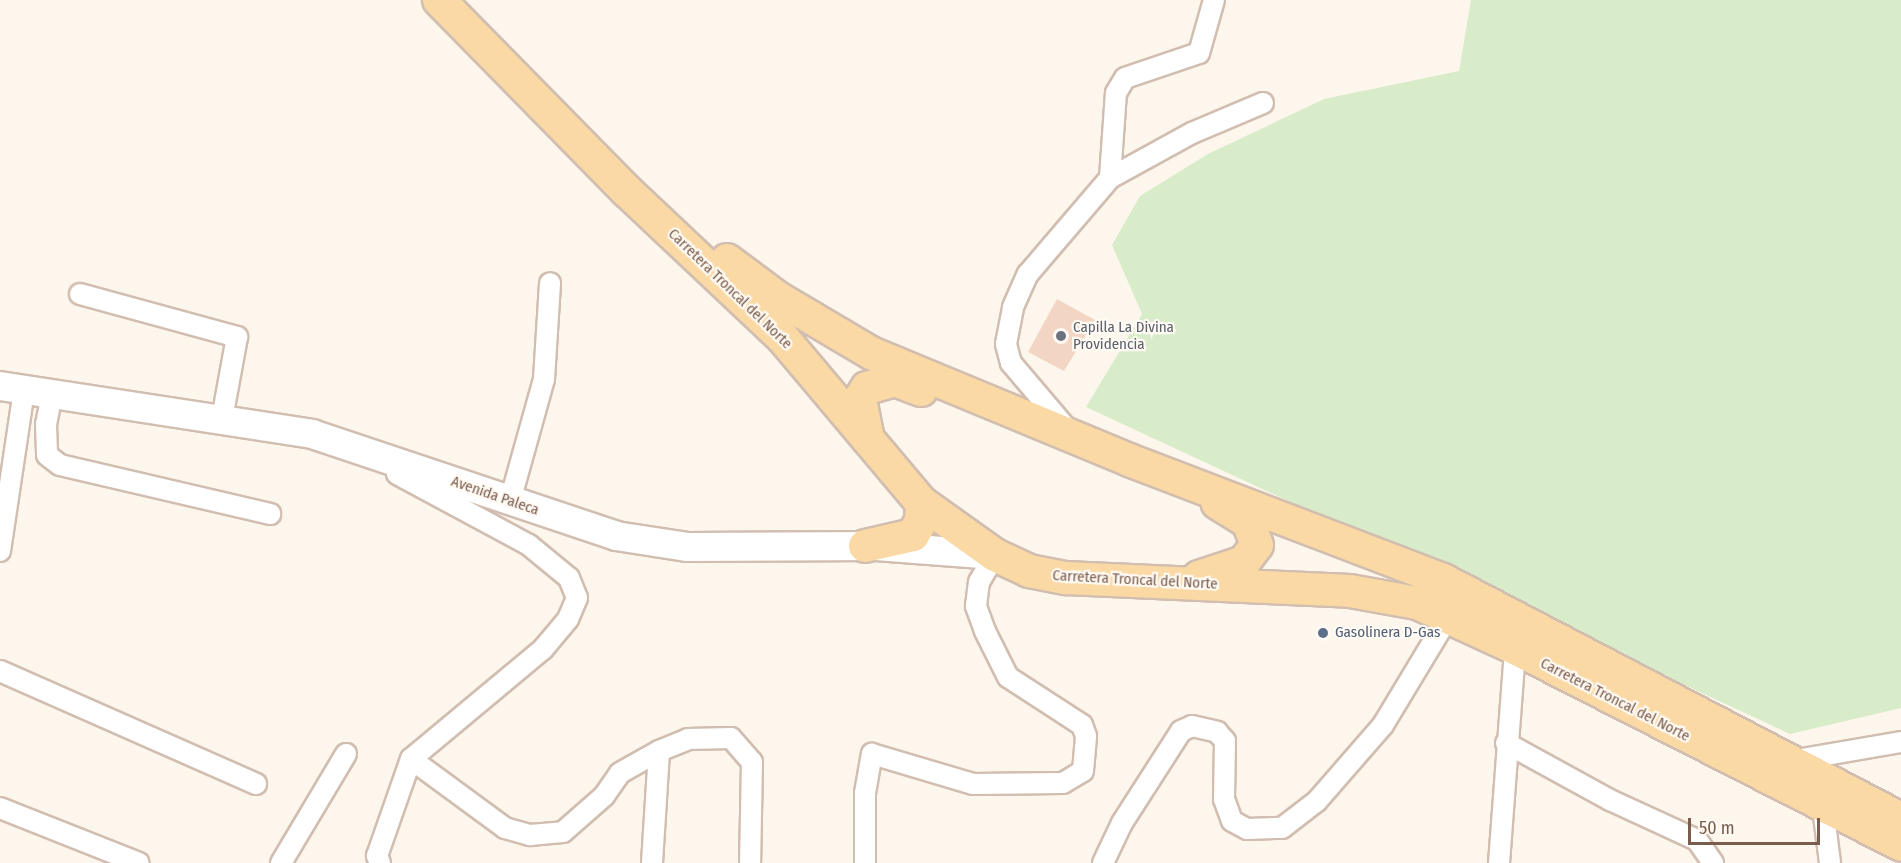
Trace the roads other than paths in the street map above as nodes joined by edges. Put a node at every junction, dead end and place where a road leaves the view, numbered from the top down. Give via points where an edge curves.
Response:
1 (439, 0) edge
2 (466, 0) edge
3 (1214, 0) edge
4 (1263, 103) dead end
5 (1110, 178) junction
6 (550, 284) dead end
7 (80, 294) dead end
8 (12, 388) edge
9 (52, 394) junction
10 (222, 419) junction
11 (312, 434) junction
12 (1075, 438) junction
13 (868, 439) junction
14 (1130, 460) junction
15 (1173, 475) junction
16 (510, 501) junction
17 (922, 503) junction
18 (270, 514) dead end
19 (865, 546) junction
20 (0, 551) edge
21 (995, 555) junction
22 (1178, 584) junction
23 (1447, 619) junction
24 (1515, 648) junction
25 (0, 671) edge
26 (1901, 742) edge
27 (1506, 743) junction
28 (659, 751) junction
29 (346, 754) dead end
30 (411, 759) junction
31 (1788, 762) junction
32 (256, 784) dead end
33 (0, 808) edge
34 (1823, 808) junction
35 (1901, 819) edge
36 (1901, 845) edge
37 (139, 863) edge
38 (281, 863) edge
39 (380, 863) edge
40 (652, 863) edge
41 (750, 863) edge
42 (865, 863) edge
43 (1103, 863) edge
44 (1498, 863) edge
45 (1713, 863) edge
46 (1830, 863) edge

1 - 13 main road, Carretera Troncal del Norte via 627,191 782,337
2 - 12 main road, Carretera Troncal del Norte via 651,192 749,278 871,353
3 - 5 street via 1199,53 1125,78 1116,93
4 - 5 street via 1192,133
5 - 12 street via 1028,274 1013,307 1006,344 1011,363
6 - 16 street via 544,379
7 - 10 street via 237,337
8 - 9 main road, Avenida Paleca
8 - 20 street
9 - 10 main road, Avenida Paleca
9 - 18 street via 46,424 47,455 60,465
10 - 11 main road, Avenida Paleca
11 - 16 main road, Avenida Paleca
11 - 30 street via 405,477 530,545 569,578 577,598 568,619 543,649
12 - 14 main road, Carretera Troncal del Norte
13 - 14 main road via 860,399 874,383 895,380 1038,434
13 - 17 main road, Carretera Troncal del Norte
14 - 15 main road, Carretera Troncal del Norte
15 - 22 main road via 1238,514 1257,537 1255,550 1244,562
15 - 31 main road, Carretera Troncal del Norte via 1310,525 1489,601
16 - 19 main road, Avenida Paleca via 616,536 688,547
17 - 19 main road via 921,521 913,535
17 - 21 main road, Carretera Troncal del Norte
19 - 21 main road, Avenida Paleca
21 - 22 main road, Carretera Troncal del Norte via 1046,576
21 - 42 street via 979,582 976,606 985,631 1008,677 1082,725 1086,736 1083,771 1063,783 973,784 872,754 865,793
22 - 23 main road, Carretera Troncal del Norte via 1360,592 1417,603
23 - 24 main road, Carretera Troncal del Norte
23 - 43 street via 1383,725 1317,801 1282,828 1247,829 1232,821 1224,799 1225,741 1217,732 1192,726 1181,731 1122,823
24 - 27 street
24 - 34 main road, Carretera Troncal del Norte
25 - 32 street
26 - 31 street
27 - 44 street
27 - 45 street via 1610,800 1697,840
28 - 30 street via 620,773 604,796 563,832 530,835 505,828
28 - 40 street
28 - 41 street via 688,740 721,738 731,738 744,748 752,762
29 - 38 street
30 - 39 street via 377,856
31 - 35 main road, Carretera Troncal del Norte
33 - 37 street
34 - 36 main road, Carretera Troncal del Norte
34 - 46 street

